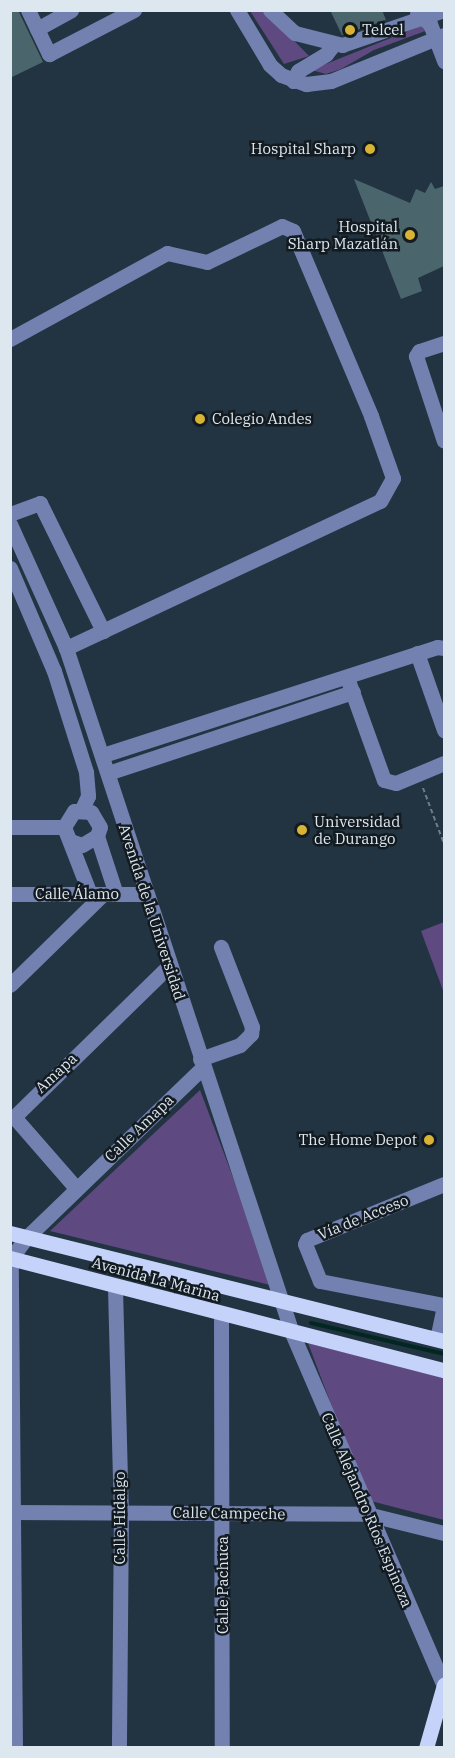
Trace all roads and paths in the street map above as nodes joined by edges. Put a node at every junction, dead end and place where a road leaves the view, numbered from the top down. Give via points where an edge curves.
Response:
1 (28, 10) edge
2 (71, 10) edge
3 (134, 10) edge
4 (237, 10) edge
5 (444, 10) edge
6 (276, 12) edge
7 (420, 14) edge
8 (37, 28) junction
9 (440, 37) edge
10 (334, 44) junction
11 (444, 61) edge
12 (293, 81) junction
13 (10, 339) edge
14 (444, 343) edge
15 (444, 441) edge
16 (10, 514) edge
17 (10, 524) edge
18 (10, 568) edge
19 (103, 631) junction
20 (66, 648) junction
21 (444, 648) edge
22 (417, 653) junction
23 (347, 676) junction
24 (353, 692) junction
25 (444, 730) edge
26 (103, 755) junction
27 (444, 763) edge
28 (108, 773) junction
29 (418, 775) junction
30 (82, 809) junction
31 (10, 827) edge
32 (64, 827) junction
33 (97, 836) junction
34 (73, 842) junction
35 (444, 844) edge
36 (10, 894) edge
37 (103, 894) junction
38 (144, 894) junction
39 (221, 947) dead end
40 (169, 966) junction
41 (10, 985) edge
42 (201, 1063) junction
43 (444, 1184) edge
44 (76, 1188) junction
45 (10, 1233) edge
46 (26, 1238) junction
47 (11, 1258) edge
48 (114, 1288) junction
49 (283, 1304) junction
50 (444, 1305) edge
51 (221, 1314) junction
52 (292, 1333) junction
53 (440, 1340) edge
54 (444, 1370) edge
55 (121, 1511) junction
56 (13, 1513) edge
57 (224, 1513) junction
58 (367, 1514) junction
59 (444, 1533) edge
60 (444, 1686) edge
61 (15, 1748) edge
62 (119, 1748) edge
63 (222, 1748) edge
64 (426, 1748) edge

1 - 8 street
2 - 8 street
3 - 8 street via 49,54
4 - 12 street via 270,65
5 - 7 street
6 - 10 street via 295,33
7 - 9 street
7 - 10 street via 353,44
9 - 11 street
9 - 12 street via 331,81
10 - 12 street via 326,54 298,71
13 - 19 street via 167,253 207,261 282,226 292,231 371,416 393,478 380,501
14 - 15 street via 419,351 416,356
16 - 19 street via 40,503
17 - 20 street, Avenida de la Universidad
18 - 30 street via 54,671 86,772 88,796
19 - 20 street
20 - 26 street, Avenida de la Universidad
21 - 22 street
22 - 23 street
22 - 25 street
23 - 24 street
23 - 26 street
24 - 28 street
24 - 29 street via 384,780 396,783
26 - 28 street, Avenida de la Universidad
27 - 29 street
28 - 38 street, Avenida de la Universidad
29 - 35 path
30 - 32 street via 74,811
30 - 33 street via 98,818
31 - 32 street
32 - 34 street
33 - 34 street via 91,843
33 - 37 street
34 - 37 street
36 - 37 street, Calle Álamo
37 - 38 street, Calle Álamo
37 - 41 street
38 - 40 street, Avenida de la Universidad
39 - 42 street via 252,1027 251,1034 240,1045
40 - 42 street, Avenida de la Universidad
40 - 44 street, Amapa via 16,1112 16,1123
42 - 44 street, Calle Amapa
42 - 49 street, Avenida de la Universidad
43 - 50 street, Vía de Acceso via 305,1244 320,1281
44 - 46 street
45 - 46 main road, Avenida La Marina
46 - 47 street
46 - 49 main road, Avenida La Marina
47 - 48 main road, Avenida La Marina
47 - 56 street
48 - 51 main road, Avenida La Marina
48 - 55 street, Calle Hidalgo
49 - 52 street
49 - 53 main road, Avenida La Marina
50 - 53 street, Vía de Acceso
51 - 52 main road, Avenida La Marina
51 - 57 street, Calle Pachuca
52 - 54 main road, Avenida La Marina
52 - 58 street, Calle Alejandro Ríos Espinoza
55 - 56 street, Calle Campeche
55 - 57 street, Calle Campeche
55 - 62 street, Calle Hidalgo
56 - 61 street
57 - 58 street, Calle Campeche
57 - 63 street, Calle Pachuca
58 - 59 street, Calle Campeche
58 - 60 street, Calle Alejandro Ríos Espinoza
60 - 64 main road

